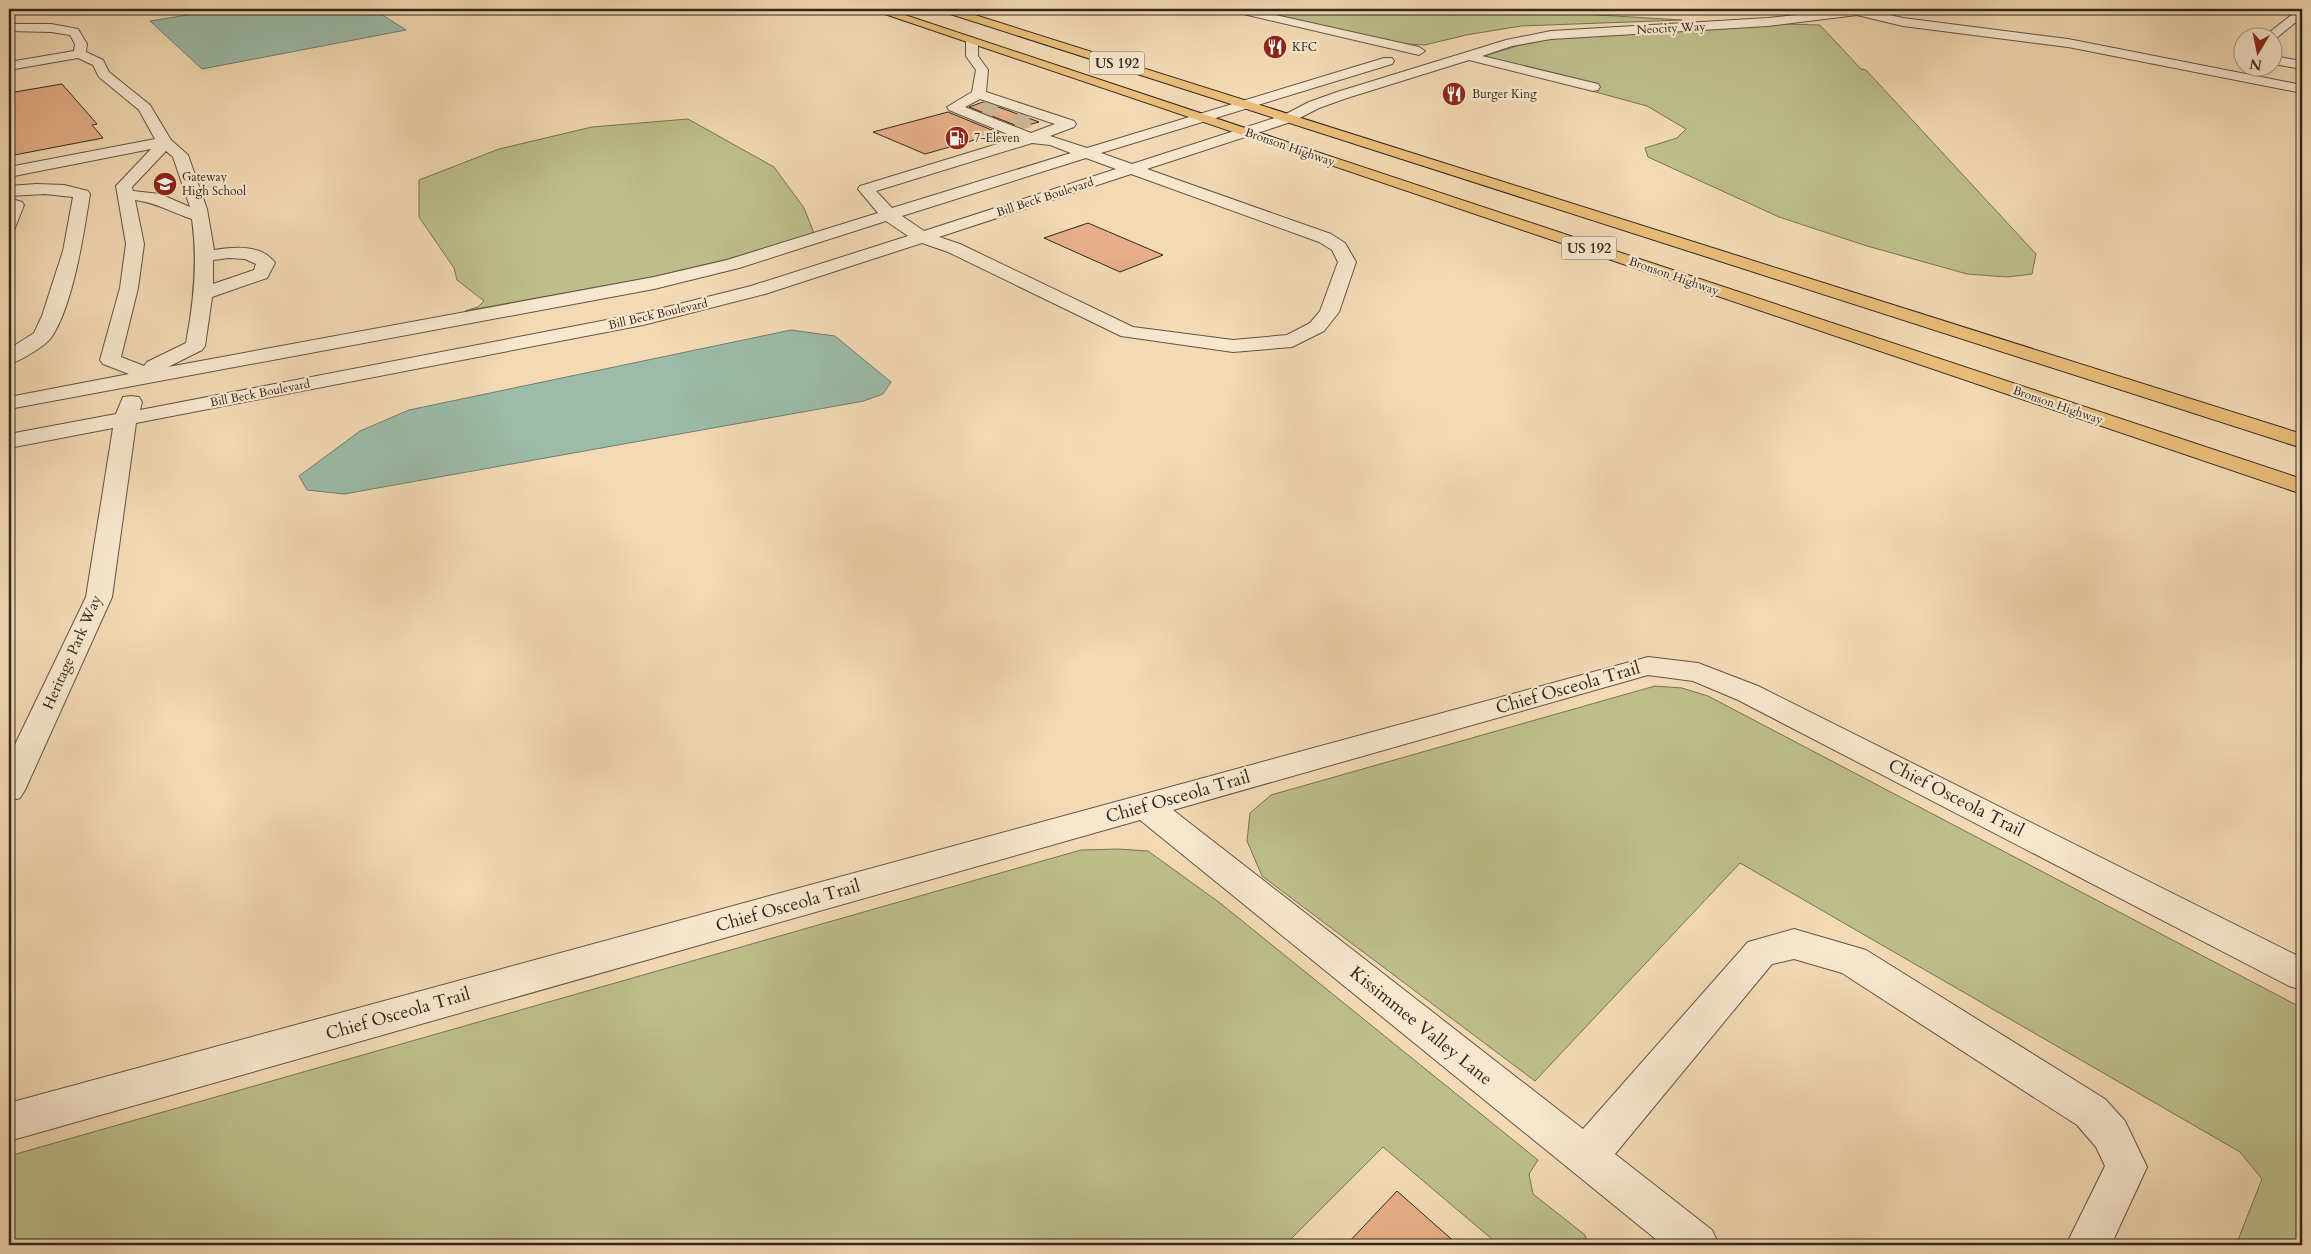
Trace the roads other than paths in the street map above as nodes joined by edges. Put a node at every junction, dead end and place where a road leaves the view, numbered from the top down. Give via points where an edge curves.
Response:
1 (876, 9) edge
2 (945, 9) edge
3 (1235, 9) edge
4 (1839, 9) edge
5 (1875, 9) edge
6 (1853, 10) edge
7 (2302, 12) edge
8 (9, 27) edge
9 (2281, 28) edge
10 (1286, 30) dead end
11 (1506, 32) dead end
12 (972, 41) junction
13 (1352, 47) dead end
14 (1445, 49) dead end
15 (80, 54) junction
16 (1468, 56) junction
17 (2284, 62) edge
18 (2302, 65) edge
19 (9, 66) edge
20 (87, 74) dead end
21 (104, 74) junction
22 (1593, 87) dead end
23 (2302, 89) edge
24 (979, 94) junction
25 (1244, 104) junction
26 (1006, 115) junction
27 (1200, 117) junction
28 (1289, 118) junction
29 (1244, 132) junction
30 (1031, 138) junction
31 (164, 143) junction
32 (1086, 153) junction
33 (1132, 168) junction
34 (9, 172) edge
35 (9, 191) edge
36 (127, 195) junction
37 (9, 203) edge
38 (200, 216) junction
39 (890, 216) junction
40 (9, 224) edge
41 (922, 237) junction
42 (204, 256) junction
43 (203, 294) junction
44 (9, 358) edge
45 (141, 375) junction
46 (9, 403) edge
47 (126, 418) junction
48 (9, 441) edge
49 (2302, 441) edge
50 (2302, 487) edge
51 (17, 757) edge
52 (9, 790) edge
53 (1145, 806) junction
54 (2302, 975) edge
55 (9, 1122) edge
56 (1586, 1157) junction
57 (1697, 1245) edge
58 (2088, 1245) edge

1 - 12 highway, Bronson Highway / US 192
2 - 25 highway, Bronson Highway / US 192
3 - 25 street, Bill Beck Boulevard via 1424,50
4 - 11 street, Neocity Way via 1715,21 1553,27
5 - 6 street, Neocity Way
6 - 16 street, Neocity Way via 1727,25 1551,35
6 - 23 street via 1903,22 2068,43
7 - 9 street
8 - 15 street via 74,32 81,44
10 - 13 street
12 - 24 street via 972,56 982,70
12 - 27 highway, Bronson Highway / US 192
14 - 16 street
15 - 19 street
15 - 21 street via 98,63
16 - 22 street
16 - 28 street, Neocity Way via 1342,95
17 - 18 street
20 - 21 street
21 - 31 street via 145,108
24 - 26 street
24 - 26 street via 954,107
25 - 27 street, Bill Beck Boulevard
25 - 28 highway, Bronson Highway / US 192
26 - 30 street
26 - 30 street via 1069,124
27 - 29 highway, Bronson Highway / US 192
27 - 32 street, Bill Beck Boulevard
28 - 29 street, Bill Beck Boulevard
28 - 49 highway, Bronson Highway / US 192
29 - 33 street, Bill Beck Boulevard
29 - 50 highway, Bronson Highway / US 192
30 - 32 street via 1053,141
30 - 39 street via 866,189
31 - 34 street
31 - 36 street via 124,186
31 - 38 street via 180,155
32 - 33 street
32 - 39 street, Bill Beck Boulevard
33 - 41 street, Bill Beck Boulevard
33 - 41 street via 1324,238 1340,247 1348,262 1329,312 1317,327 1292,341 1233,346 1128,332 954,248
35 - 44 street via 70,190 82,194 72,251 52,316 42,336
36 - 38 street via 154,197
36 - 45 street via 135,244 129,288 110,360
37 - 40 street via 16,205
38 - 42 street
39 - 41 street
39 - 45 street, Bill Beck Boulevard via 733,264 654,283
41 - 47 street, Bill Beck Boulevard via 758,290 643,319
42 - 43 street
42 - 43 street via 247,252 266,262 261,274
43 - 45 street via 195,346
45 - 46 street, Bill Beck Boulevard
45 - 47 street, Heritage Park Way
47 - 48 street, Bill Beck Boulevard
47 - 51 street, Heritage Park Way via 100,597
51 - 52 street, Heritage Park Way
53 - 54 street, Chief Osceola Trail via 1648,666 1698,672 1748,693
53 - 55 street, Chief Osceola Trail
53 - 56 street, Kissimmee Valley Lane
56 - 57 street, Kissimmee Valley Lane
56 - 58 street via 1761,952 1794,944 1853,961 2091,1112 2111,1134 2126,1167

